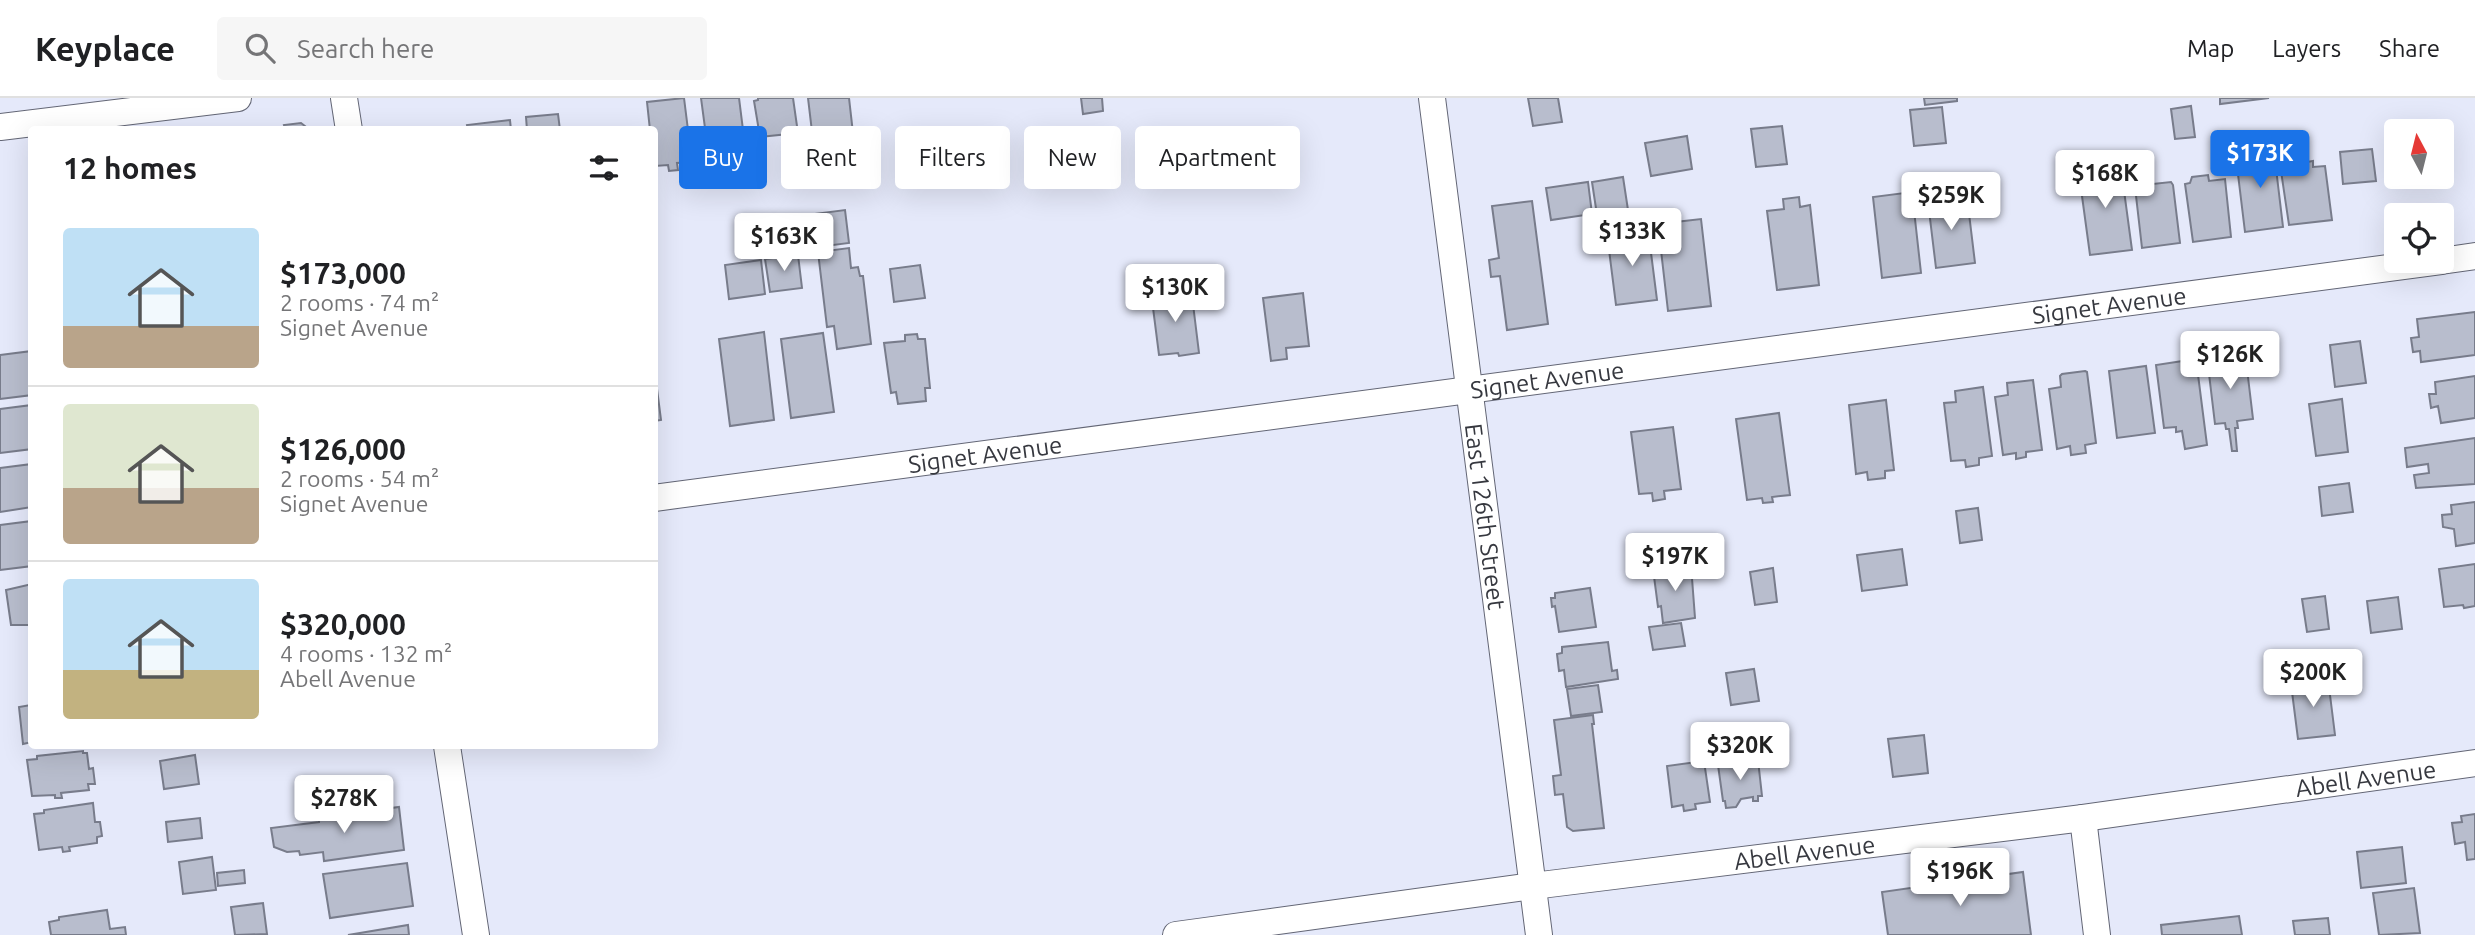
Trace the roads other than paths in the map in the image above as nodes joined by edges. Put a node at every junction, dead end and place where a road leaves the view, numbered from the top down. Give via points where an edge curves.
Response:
1 (237, 98) edge
2 (344, 98) edge
3 (1432, 98) edge
4 (348, 126) edge
5 (0, 127) edge
6 (2475, 256) edge
7 (2454, 259) edge
8 (2384, 269) edge
9 (1468, 391) junction
10 (658, 497) edge
11 (447, 749) edge
12 (2475, 763) edge
13 (2082, 818) junction
14 (1533, 886) junction
15 (476, 935) edge
16 (1176, 935) edge
17 (1539, 935) edge
18 (2097, 935) edge

1 - 5 street
2 - 4 street
3 - 9 street, East 126th Street
6 - 7 street, Signet Avenue
8 - 9 street, Signet Avenue
9 - 10 street, Signet Avenue
9 - 14 street, East 126th Street
11 - 15 street
12 - 13 street, Abell Avenue
13 - 14 street, Abell Avenue
13 - 18 street
14 - 16 street, Abell Avenue
14 - 17 street, East 126th Street

